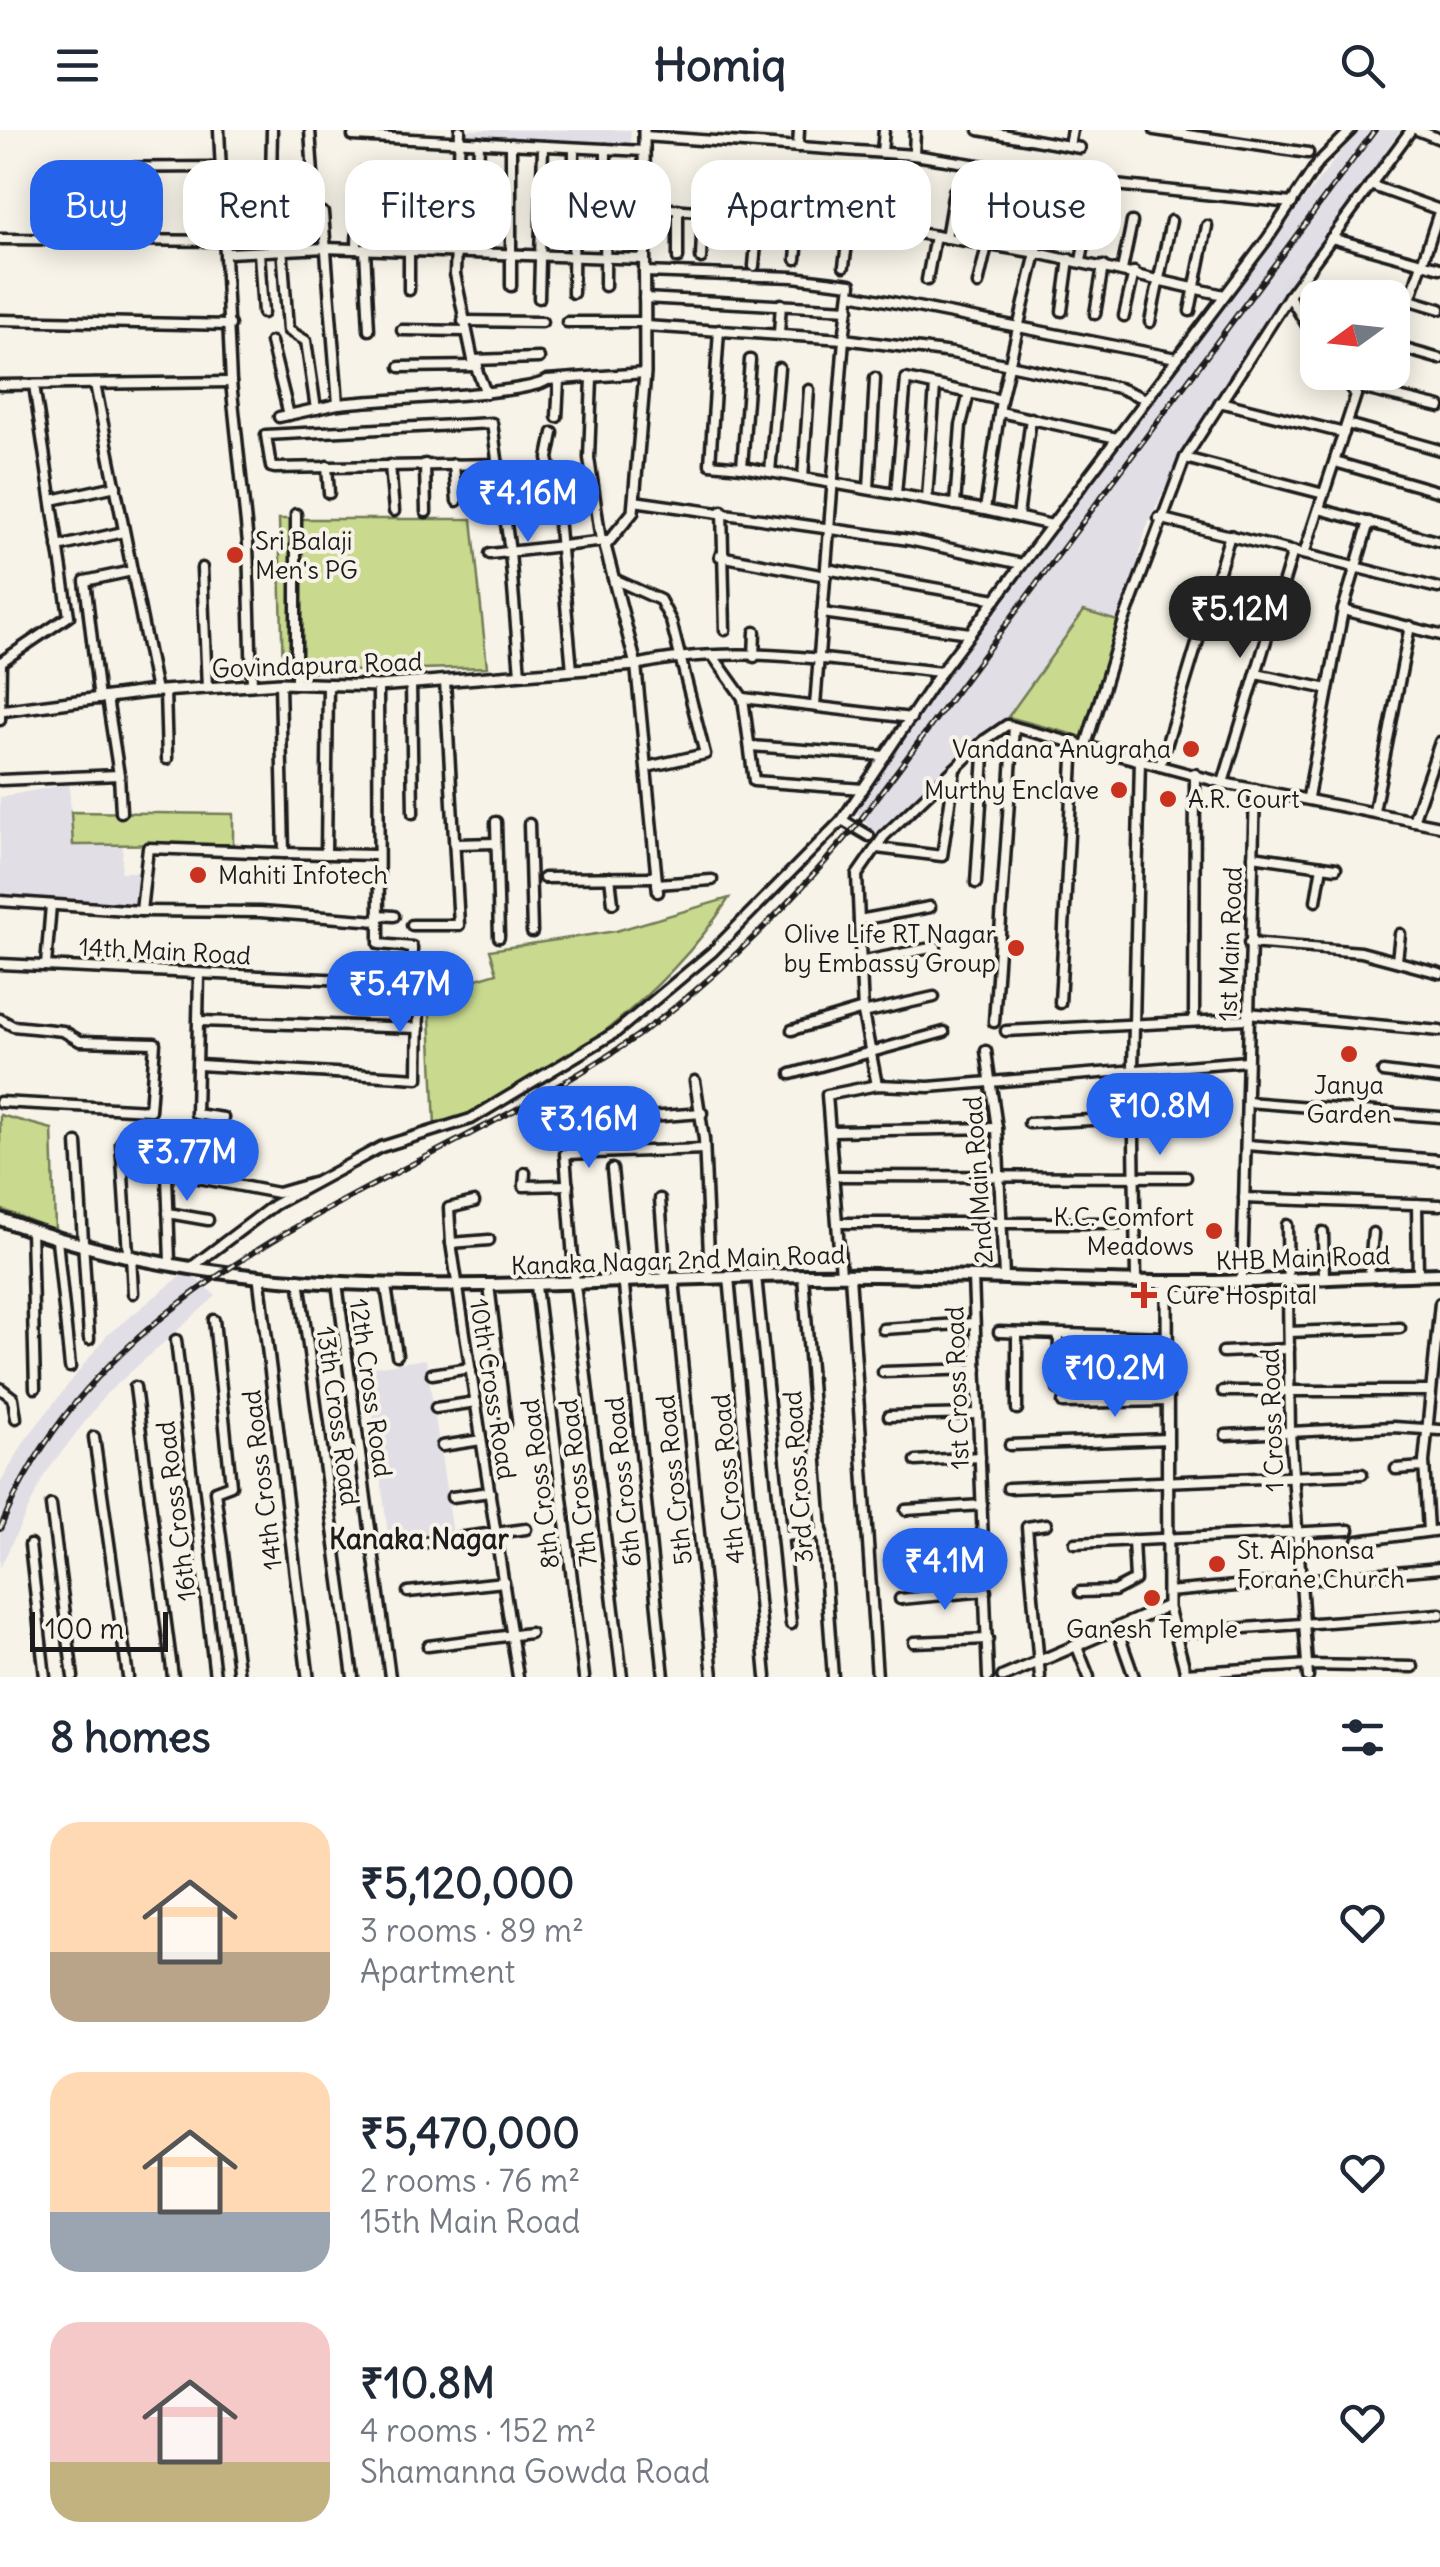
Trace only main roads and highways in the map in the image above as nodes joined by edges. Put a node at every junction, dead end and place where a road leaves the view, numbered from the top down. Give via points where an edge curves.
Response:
1 (0, 1219) edge
2 (1440, 1274) edge
3 (1166, 1282) joint

1 - 3 main road, Kanaka Nagar 2nd Main Road via 83,1246 259,1278 386,1286 803,1275
2 - 3 main road, KHB Main Road

